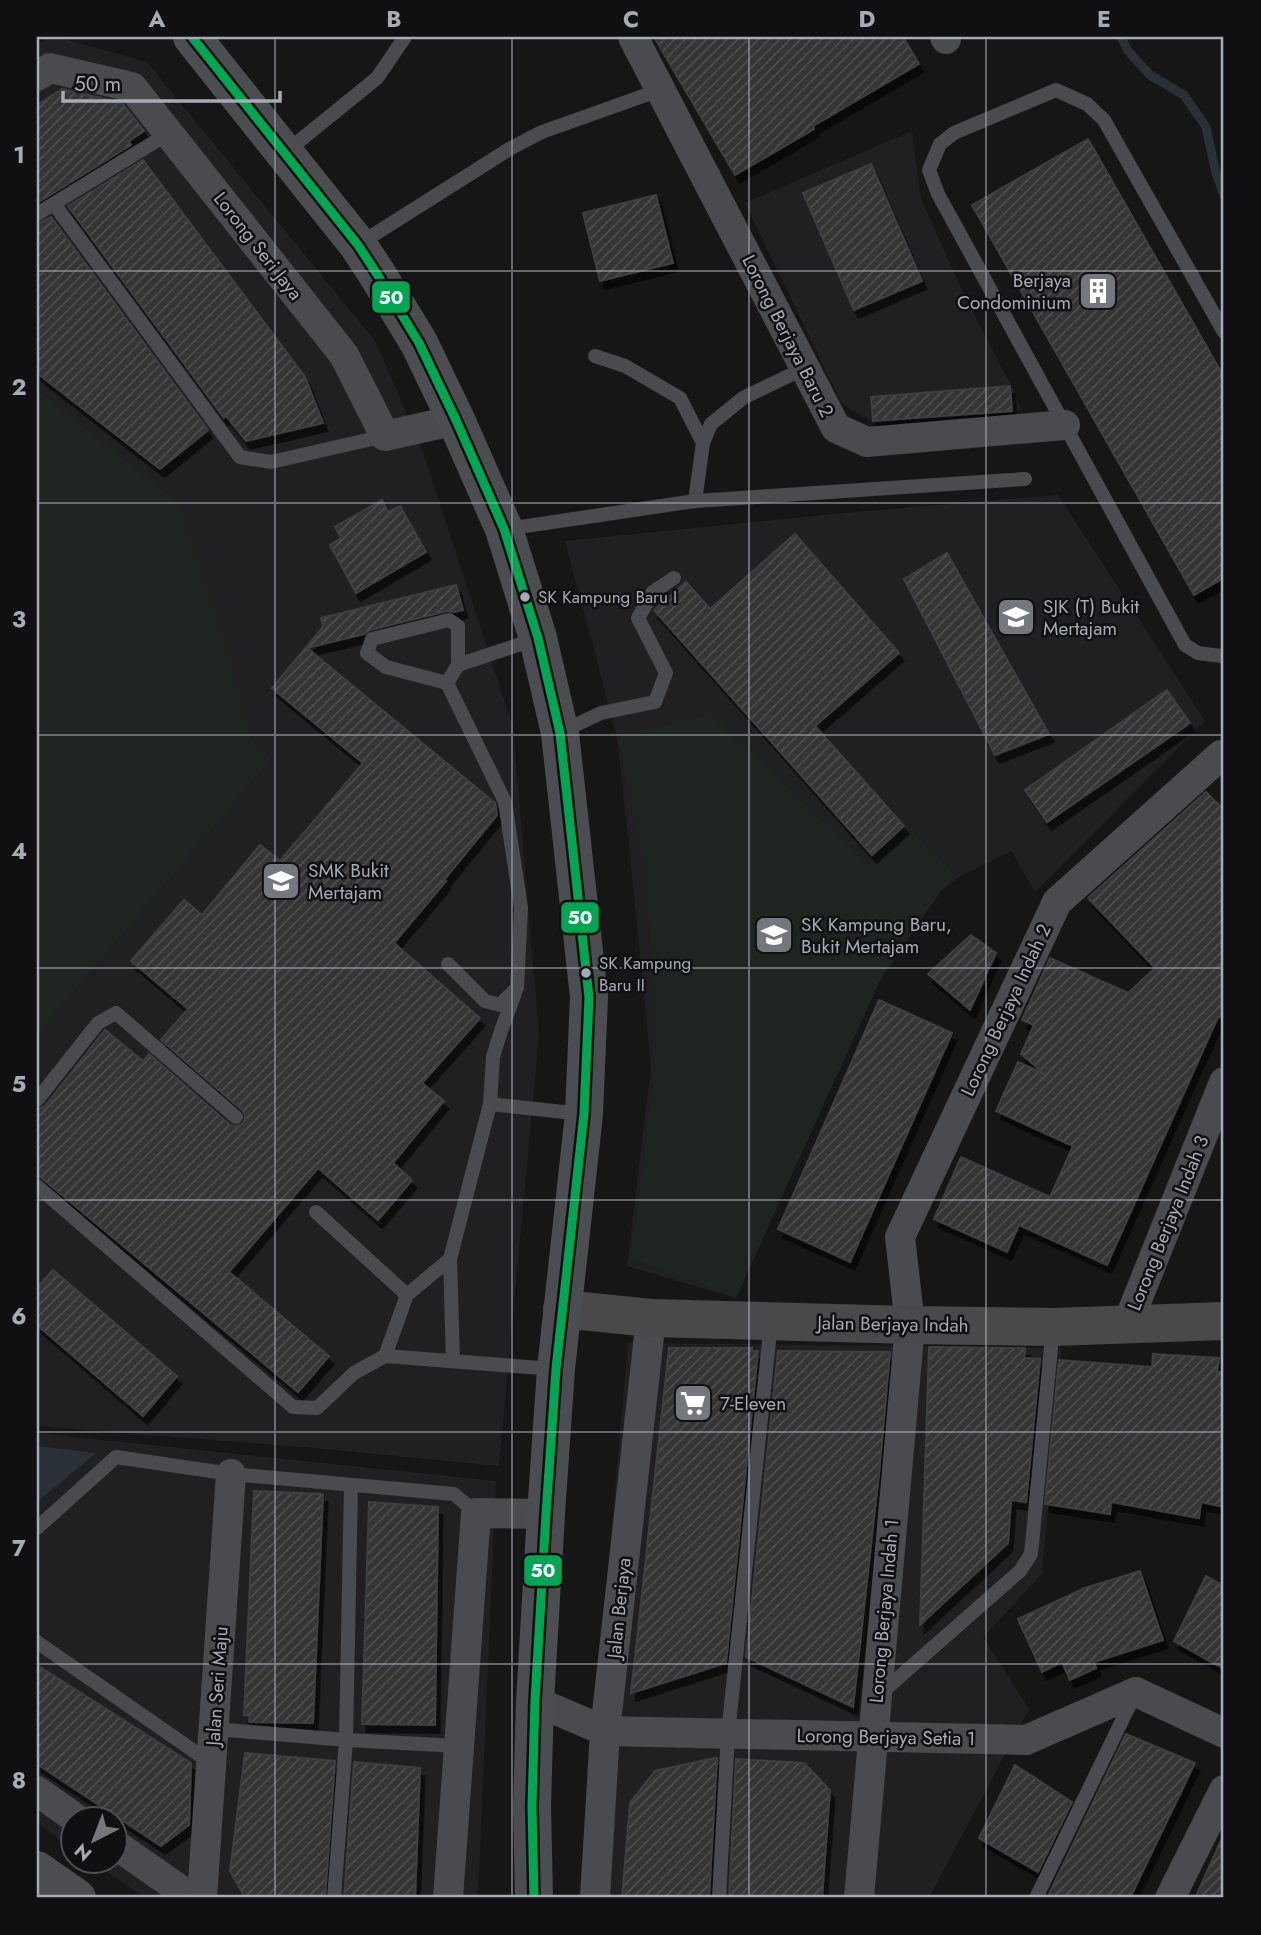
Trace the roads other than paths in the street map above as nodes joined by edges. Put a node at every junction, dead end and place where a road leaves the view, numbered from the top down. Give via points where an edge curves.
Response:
1 (192, 37) edge
2 (405, 37) edge
3 (633, 37) edge
4 (37, 76) edge
5 (660, 90) junction
6 (169, 133) junction
7 (285, 152) junction
8 (54, 204) junction
9 (37, 214) edge
10 (358, 245) junction
11 (1224, 332) edge
12 (595, 356) dead end
13 (805, 368) junction
14 (456, 420) junction
15 (1065, 425) junction
16 (385, 436) junction
17 (703, 443) junction
18 (1025, 479) dead end
19 (695, 501) junction
20 (504, 529) junction
21 (674, 578) dead end
22 (538, 638) junction
23 (1224, 655) edge
24 (458, 665) junction
25 (447, 682) junction
26 (560, 733) junction
27 (1222, 755) edge
28 (448, 964) dead end
29 (517, 988) junction
30 (1224, 1082) edge
31 (37, 1100) edge
32 (490, 1104) junction
33 (584, 1114) junction
34 (236, 1116) dead end
35 (37, 1186) edge
36 (316, 1212) dead end
37 (450, 1259) junction
38 (407, 1295) junction
39 (562, 1309) junction
40 (651, 1318) junction
41 (1224, 1321) edge
42 (771, 1322) junction
43 (910, 1325) junction
44 (1126, 1325) junction
45 (1054, 1327) junction
46 (385, 1356) junction
47 (453, 1361) junction
48 (556, 1369) junction
49 (231, 1474) junction
50 (351, 1485) junction
51 (476, 1513) junction
52 (546, 1514) junction
53 (37, 1528) edge
54 (37, 1642) edge
55 (1136, 1692) junction
56 (876, 1698) junction
57 (535, 1701) junction
58 (214, 1729) junction
59 (605, 1731) junction
60 (1224, 1733) edge
61 (728, 1734) junction
62 (873, 1737) junction
63 (346, 1740) junction
64 (459, 1746) junction
65 (212, 1764) junction
66 (1224, 1790) edge
67 (37, 1791) edge
68 (532, 1806) junction
69 (60, 1807) edge
70 (130, 1855) edge
71 (37, 1870) edge
72 (77, 1898) edge
73 (192, 1898) edge
74 (202, 1898) edge
75 (334, 1898) edge
76 (448, 1898) edge
77 (517, 1898) edge
78 (534, 1898) edge
79 (595, 1898) edge
80 (719, 1898) edge
81 (859, 1898) edge
82 (1036, 1898) edge
83 (1170, 1898) edge

1 - 7 main road
2 - 7 lane via 377,78
3 - 5 street, Lorong Berjaya Baru 2
4 - 6 street, Lorong Seri Jaya via 50,68 132,87
5 - 10 lane via 542,132
5 - 13 street, Lorong Berjaya Baru 2
6 - 8 lane
6 - 16 street, Lorong Seri Jaya via 344,355
7 - 10 main road
8 - 9 lane
8 - 16 lane via 240,457 271,462
10 - 14 main road via 419,343
11 - 15 lane via 1104,121 1087,104 1056,90 954,133 940,144 929,170 938,194
12 - 17 lane via 625,366 680,398
13 - 15 street, Lorong Berjaya Baru 2 via 836,428 867,442
13 - 17 lane via 743,398 711,424
14 - 16 street
14 - 20 main road
15 - 23 lane via 1185,645 1198,653
17 - 19 lane
18 - 19 lane
19 - 20 lane
20 - 22 main road
21 - 26 lane via 653,592 638,618 666,673 655,702 601,713
22 - 24 lane
22 - 26 main road
24 - 25 lane
24 - 25 lane via 458,626 449,620 372,639 367,653 386,667
25 - 29 lane via 505,802 521,908
26 - 33 main road via 589,997
27 - 43 street, Lorong Berjaya Indah 2 via 1057,902 900,1237
28 - 29 lane via 485,1001 500,1005
29 - 32 lane via 493,1057
30 - 44 street, Lorong Berjaya Indah 3
31 - 34 lane via 99,1023 116,1013
32 - 33 lane
32 - 37 lane
33 - 39 main road
35 - 46 lane via 293,1407 317,1408 354,1373
36 - 38 lane
37 - 38 lane
37 - 47 lane
38 - 46 lane
39 - 40 street, Jalan Berjaya Indah
39 - 48 main road
40 - 42 street, Jalan Berjaya Indah
40 - 59 street, Jalan Berjaya
41 - 44 street, Jalan Berjaya Indah
42 - 43 street, Jalan Berjaya Indah
42 - 61 lane
43 - 45 street, Jalan Berjaya Indah
43 - 56 street, Lorong Berjaya Indah 1
44 - 45 street, Jalan Berjaya Indah
45 - 56 lane via 1031,1554 1020,1571
46 - 47 lane
47 - 48 lane
48 - 52 main road
49 - 50 lane
49 - 53 lane via 116,1457
49 - 58 street, Jalan Seri Maju
50 - 51 lane via 454,1494
50 - 63 lane
51 - 52 street
51 - 64 street
52 - 57 main road
54 - 65 lane
55 - 60 street
55 - 62 street, Lorong Berjaya Setia 1 via 1026,1740
55 - 82 lane
56 - 62 street, Lorong Berjaya Indah 1
57 - 59 street, Lorong Berjaya Setia 1
57 - 68 main road
58 - 63 lane
58 - 65 street, Jalan Seri Maju
59 - 61 street, Lorong Berjaya Setia 1
59 - 79 street, Jalan Berjaya
61 - 62 street, Lorong Berjaya Setia 1
61 - 80 lane
62 - 81 street, Lorong Berjaya Indah 1
63 - 64 lane
63 - 75 lane
64 - 76 street
65 - 74 street, Jalan Seri Maju
66 - 83 street
67 - 69 street
68 - 77 main road
68 - 78 main road
70 - 73 street
71 - 72 main road

